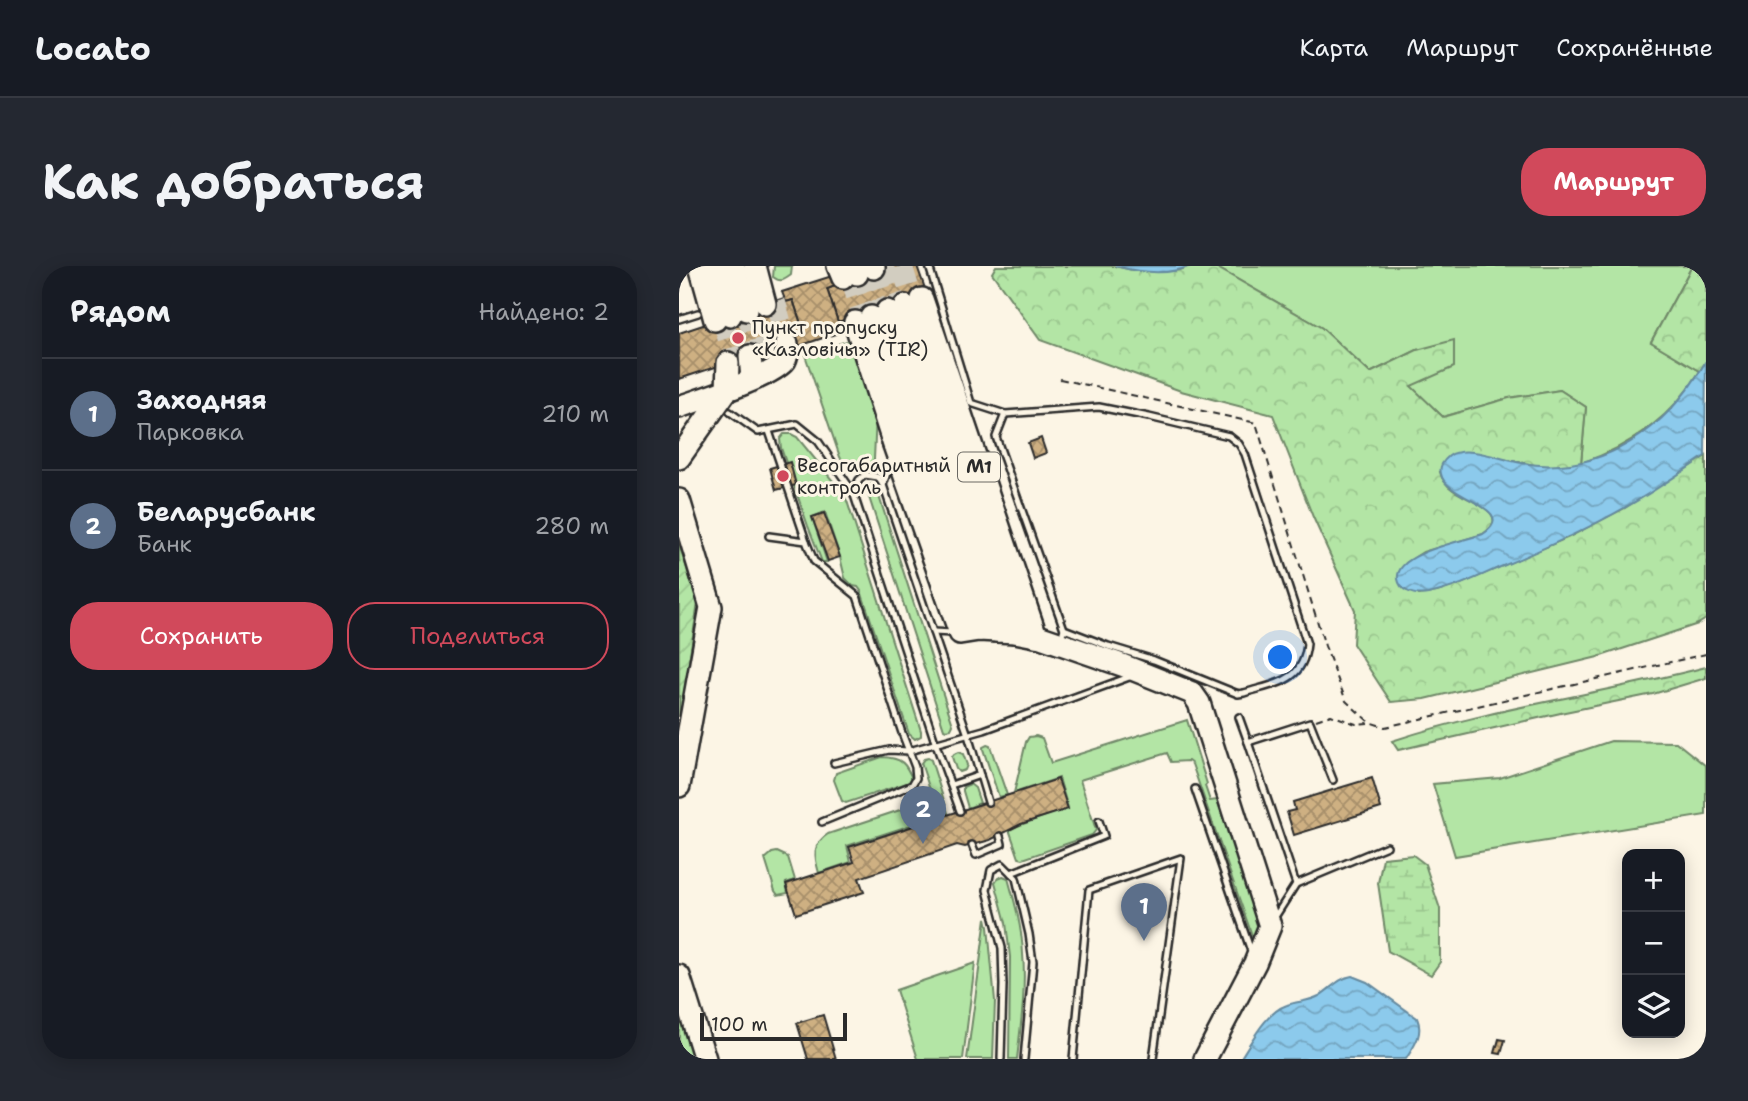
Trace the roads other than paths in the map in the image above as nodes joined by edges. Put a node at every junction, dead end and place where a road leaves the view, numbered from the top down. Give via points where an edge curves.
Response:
1 (700, 266) edge
2 (708, 266) edge
3 (717, 266) edge
4 (726, 266) edge
5 (734, 266) edge
6 (744, 266) edge
7 (755, 266) edge
8 (765, 266) edge
9 (929, 266) edge
10 (738, 311) junction
11 (888, 311) junction
12 (679, 319) edge
13 (679, 407) edge
14 (730, 412) dead end
15 (1005, 414) junction
16 (769, 430) junction
17 (894, 445) junction
18 (679, 458) edge
19 (883, 485) junction
20 (853, 492) junction
21 (679, 500) edge
22 (769, 536) dead end
23 (806, 541) junction
24 (1064, 629) junction
25 (933, 632) junction
26 (1002, 633) junction
27 (1147, 666) junction
28 (1239, 717) dead end
29 (968, 735) junction
30 (936, 742) junction
31 (1248, 742) junction
32 (909, 751) junction
33 (834, 763) dead end
34 (980, 775) junction
35 (1332, 780) dead end
36 (951, 785) junction
37 (679, 786) edge
38 (1195, 789) dead end
39 (988, 802) dead end
40 (960, 811) dead end
41 (1099, 821) dead end
42 (822, 822) dead end
43 (999, 835) dead end
44 (972, 845) dead end
45 (1387, 846) dead end
46 (1011, 873) junction
47 (1296, 884) junction
48 (1270, 926) junction
49 (1255, 964) junction
50 (679, 976) edge
51 (705, 1059) edge
52 (1001, 1059) edge
53 (1024, 1059) edge
54 (1073, 1059) edge
55 (1153, 1059) edge
56 (1205, 1059) edge

1 - 10 highway
2 - 10 highway
3 - 10 highway
4 - 10 highway
5 - 10 highway
6 - 10 highway
7 - 10 highway
8 - 10 highway
9 - 15 lane via 971,403
10 - 12 lane
11 - 17 highway
11 - 26 highway, М1
11 - 26 highway, М1
11 - 26 highway
13 - 18 highway via 754,366
14 - 16 lane via 758,432
15 - 24 lane via 996,437
15 - 27 lane via 1098,407 1229,436 1245,454 1307,644 1305,658 1291,678 1238,694
16 - 20 lane via 797,424 818,441
16 - 23 lane
17 - 19 lane
17 - 26 highway
19 - 20 lane via 878,477 865,475
19 - 25 lane
20 - 30 lane
21 - 37 highway via 711,607
22 - 23 lane
23 - 32 lane via 814,561 857,596
24 - 26 lane via 1052,637
24 - 27 lane
25 - 26 lane
25 - 29 lane
26 - 27 highway
27 - 29 lane
27 - 48 highway via 1192,693 1199,703
28 - 31 lane
29 - 30 lane
29 - 34 lane
30 - 32 lane
30 - 36 lane
31 - 35 lane via 1310,722
31 - 47 lane
32 - 33 lane via 889,750
32 - 42 lane via 915,766 912,785
34 - 36 lane
34 - 39 lane
36 - 40 lane
38 - 49 lane
41 - 46 lane via 1104,836
43 - 44 lane via 1002,844 976,855
45 - 47 lane
46 - 52 lane via 1002,864 991,870 987,890 1002,948
46 - 53 lane via 1030,934 1033,962
47 - 48 lane
48 - 49 highway
49 - 56 highway
50 - 51 highway
54 - 55 lane via 1089,890 1181,858

